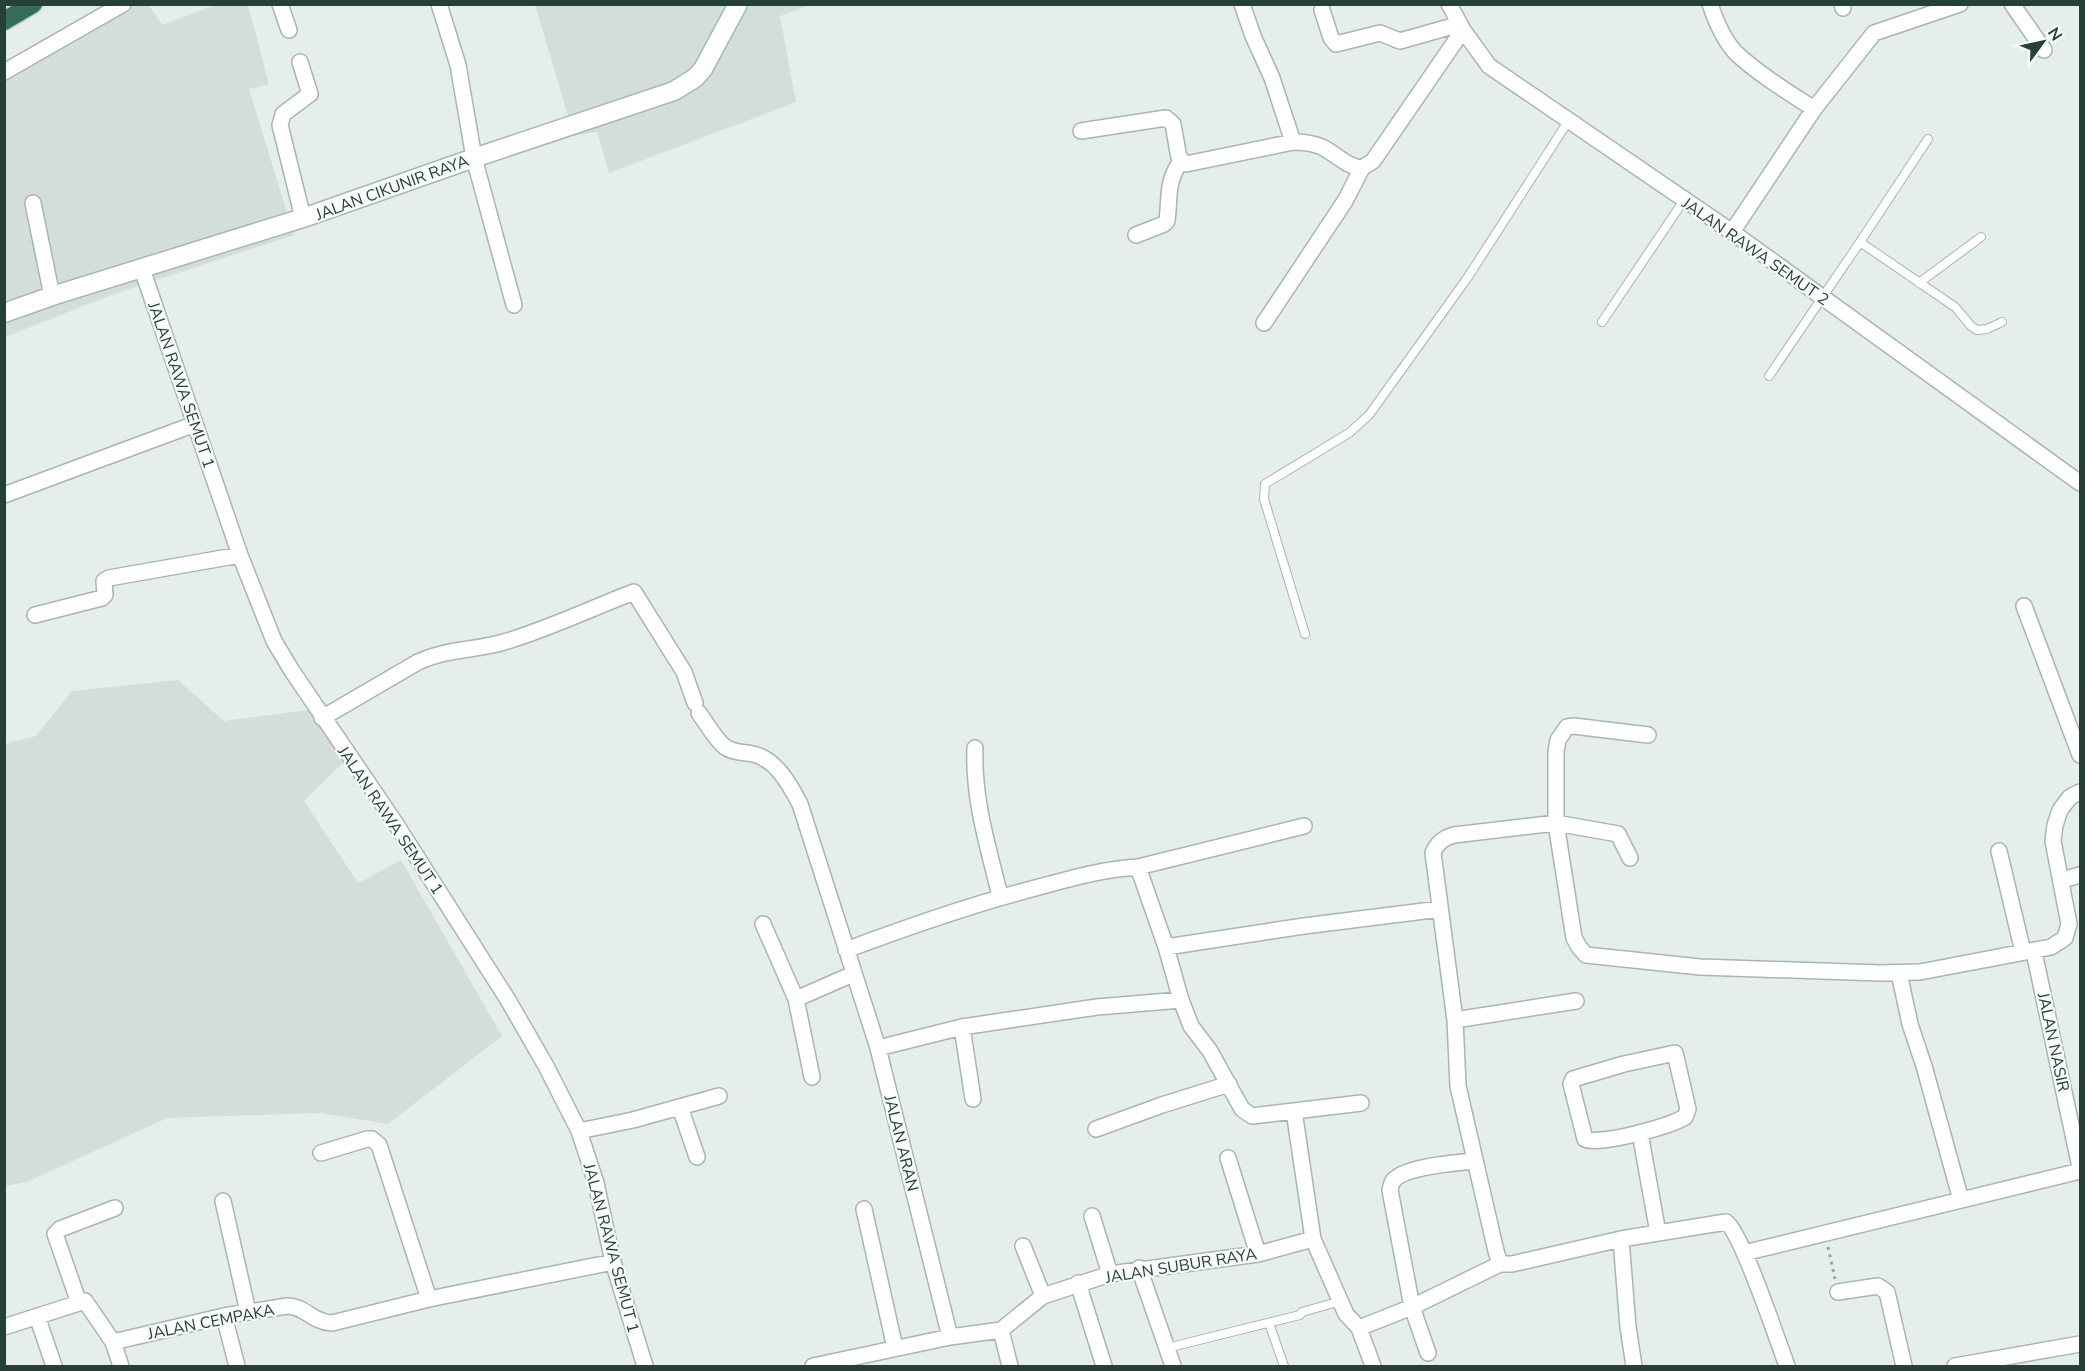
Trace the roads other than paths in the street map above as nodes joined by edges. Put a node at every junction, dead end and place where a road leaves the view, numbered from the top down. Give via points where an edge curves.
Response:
1 (33, 4) edge
2 (123, 4) edge
3 (280, 4) edge
4 (439, 4) edge
5 (738, 4) edge
6 (1242, 4) edge
7 (1449, 4) edge
8 (1710, 4) edge
9 (1960, 4) edge
10 (2012, 4) edge
11 (1322, 10) dead end
12 (4, 21) edge
13 (1462, 27) junction
14 (289, 30) dead end
15 (2044, 50) dead end
16 (300, 62) dead end
17 (4, 72) edge
18 (1814, 109) junction
19 (1569, 120) junction
20 (1081, 131) dead end
21 (1928, 139) dead end
22 (1293, 142) junction
23 (474, 158) junction
24 (1181, 161) junction
25 (1362, 168) junction
26 (1684, 200) junction
27 (33, 203) dead end
28 (303, 218) junction
29 (1732, 232) junction
30 (1136, 235) dead end
31 (1981, 237) dead end
32 (1860, 242) junction
33 (142, 268) junction
34 (1919, 283) junction
35 (52, 296) junction
36 (1822, 298) junction
37 (514, 305) dead end
38 (4, 314) edge
39 (1602, 322) dead end
40 (2002, 322) dead end
41 (1264, 323) dead end
42 (1769, 376) dead end
43 (195, 424) junction
44 (2080, 483) edge
45 (4, 495) edge
46 (240, 555) junction
47 (2024, 606) dead end
48 (35, 615) dead end
49 (1305, 634) dead end
50 (322, 718) junction
51 (1648, 735) dead end
52 (975, 748) dead end
53 (2080, 755) edge
54 (2080, 792) edge
55 (1557, 823) junction
56 (1304, 826) dead end
57 (1999, 851) dead end
58 (1630, 858) dead end
59 (1138, 867) junction
60 (2080, 875) edge
61 (2062, 880) junction
62 (1000, 896) junction
63 (1440, 909) junction
64 (763, 924) dead end
65 (1166, 947) junction
66 (846, 950) junction
67 (2029, 952) junction
68 (1899, 973) junction
69 (853, 974) junction
70 (796, 999) junction
71 (1180, 1000) junction
72 (1576, 1001) dead end
73 (1455, 1020) junction
74 (962, 1027) junction
75 (878, 1048) junction
76 (812, 1077) dead end
77 (1229, 1084) junction
78 (719, 1096) dead end
79 (973, 1099) dead end
80 (1362, 1103) dead end
81 (680, 1107) junction
82 (1294, 1111) junction
83 (1096, 1129) dead end
84 (579, 1131) junction
85 (1640, 1133) junction
86 (321, 1154) dead end
87 (697, 1157) dead end
88 (1228, 1158) dead end
89 (1475, 1161) junction
90 (2080, 1169) edge
91 (223, 1200) dead end
92 (1961, 1200) junction
93 (115, 1208) dead end
94 (864, 1209) dead end
95 (1092, 1216) dead end
96 (1658, 1233) junction
97 (1313, 1239) junction
98 (1621, 1239) junction
99 (1023, 1246) dead end
100 (1744, 1253) junction
101 (1258, 1254) junction
102 (613, 1262) junction
103 (1500, 1264) junction
104 (1139, 1268) junction
105 (1110, 1274) junction
106 (1078, 1283) junction
107 (1838, 1292) road end
108 (1043, 1296) junction
109 (429, 1299) junction
110 (1341, 1301) junction
111 (79, 1303) junction
112 (1412, 1307) junction
113 (248, 1312) junction
114 (37, 1316) junction
115 (224, 1316) junction
116 (1269, 1323) junction
117 (4, 1327) edge
118 (1359, 1328) junction
119 (1001, 1330) junction
120 (950, 1337) junction
121 (113, 1342) junction
122 (2080, 1344) edge
123 (896, 1348) junction
124 (1167, 1348) junction
125 (1428, 1353) dead end
126 (54, 1366) edge
127 (121, 1366) edge
128 (237, 1366) edge
129 (645, 1366) edge
130 (820, 1366) edge
131 (1010, 1366) edge
132 (1104, 1366) edge
133 (1173, 1366) edge
134 (1284, 1366) edge
135 (1372, 1366) edge
136 (1634, 1366) edge
137 (1787, 1366) edge
138 (1904, 1366) edge
139 (1955, 1366) edge

1 - 12 highway
2 - 17 street
3 - 14 street
4 - 23 street via 458,65
5 - 23 street, JALAN CIKUNIR RAYA via 711,57 684,86
6 - 22 street
7 - 13 street, JALAN RAWA SEMUT 2
8 - 18 street via 1720,31 1736,53
9 - 18 street via 1874,33
10 - 15 street
11 - 13 street via 1336,44 1380,33 1401,41
13 - 19 street, JALAN RAWA SEMUT 2 via 1489,66
13 - 25 street via 1378,154
16 - 28 street via 310,94 283,114 280,125
18 - 29 street
19 - 26 street, JALAN RAWA SEMUT 2
19 - 49 lane via 1468,277 1369,415 1349,433 1265,484 1264,499
20 - 24 street via 1166,118 1173,124
21 - 32 lane
22 - 24 street via 1188,163
22 - 25 street via 1322,147
23 - 28 street, JALAN CIKUNIR RAYA
23 - 37 street
24 - 30 street via 1169,182 1167,221
25 - 41 street via 1345,201
26 - 29 street, JALAN RAWA SEMUT 2
26 - 39 lane
27 - 35 street
28 - 33 street, JALAN CIKUNIR RAYA
29 - 36 street, JALAN RAWA SEMUT 2
31 - 34 lane
32 - 34 lane
32 - 36 lane
33 - 35 street, JALAN CIKUNIR RAYA
33 - 43 street, JALAN RAWA SEMUT 1
34 - 40 lane via 1955,307 1977,330
35 - 38 street, JALAN CIKUNIR RAYA
36 - 42 lane
36 - 44 street, JALAN RAWA SEMUT 2
43 - 45 street
43 - 46 street, JALAN RAWA SEMUT 1
46 - 48 street via 109,578 104,581 102,598
46 - 50 street, JALAN RAWA SEMUT 1 via 274,641
47 - 53 street
50 - 66 street, JALAN ARAN via 433,655 523,637 634,592 684,672 697,708 725,747 755,754 771,763 795,794
50 - 84 street, JALAN RAWA SEMUT 1 via 394,821 502,991
51 - 55 street via 1567,727 1558,740 1556,752
52 - 62 street via 977,806
54 - 61 street via 2070,796 2055,825 2053,841
55 - 58 street via 1618,834
55 - 63 street via 1454,835 1441,841 1433,853
55 - 68 street via 1574,938 1584,954 1700,967
56 - 59 street
57 - 67 street, JALAN NASIR
59 - 62 street via 1115,868
59 - 65 street
60 - 61 street
61 - 67 street via 2068,934 2059,943
62 - 66 street
63 - 65 street
63 - 73 street
64 - 70 street
65 - 71 street
66 - 69 street, JALAN ARAN
67 - 68 street
67 - 90 street, JALAN NASIR
68 - 92 street via 1907,1014
69 - 70 street
69 - 75 street, JALAN ARAN
70 - 76 street
71 - 74 street via 1097,1007
71 - 77 street via 1191,1026
72 - 73 street
73 - 89 street via 1458,1086
74 - 75 street
74 - 79 street
75 - 120 street, JALAN ARAN
77 - 82 street via 1246,1114
77 - 83 street
78 - 81 street
80 - 82 street
81 - 84 street
81 - 87 street
82 - 97 street
84 - 102 street, JALAN RAWA SEMUT 1 via 596,1183
85 - 85 street via 1593,1142 1585,1139 1571,1082 1578,1076 1675,1053 1687,1115
85 - 96 street
86 - 109 street via 367,1139 379,1145
88 - 101 street
89 - 103 street
89 - 112 street via 1428,1166 1393,1180 1390,1190
90 - 92 street
91 - 113 street
92 - 100 street
93 - 111 street via 55,1234
94 - 123 street
95 - 105 street
96 - 98 street
96 - 100 street via 1726,1222
97 - 101 street, JALAN SUBUR RAYA
97 - 110 street
98 - 103 street
98 - 136 street
99 - 108 street
100 - 137 street
101 - 104 street, JALAN SUBUR RAYA
102 - 109 street, JALAN CEMPAKA
102 - 129 street, JALAN RAWA SEMUT 1
103 - 112 street
104 - 105 street, JALAN SUBUR RAYA
104 - 124 street
105 - 106 street, JALAN SUBUR RAYA
106 - 108 street, JALAN SUBUR RAYA
106 - 132 street
107 - 138 street via 1878,1286 1887,1293
108 - 119 street, JALAN SUBUR RAYA
109 - 113 street, JALAN CEMPAKA via 332,1323 318,1321 294,1306
110 - 116 lane
110 - 118 street via 1346,1314
111 - 114 street
111 - 121 street via 85,1301
112 - 118 street
112 - 125 street
113 - 115 street, JALAN CEMPAKA
114 - 117 street
114 - 126 street
115 - 121 street, JALAN CEMPAKA
115 - 128 street
116 - 124 lane
116 - 134 lane
118 - 135 street
119 - 120 street
119 - 131 street
120 - 123 street
121 - 127 street
122 - 139 street
123 - 130 street
124 - 133 street

